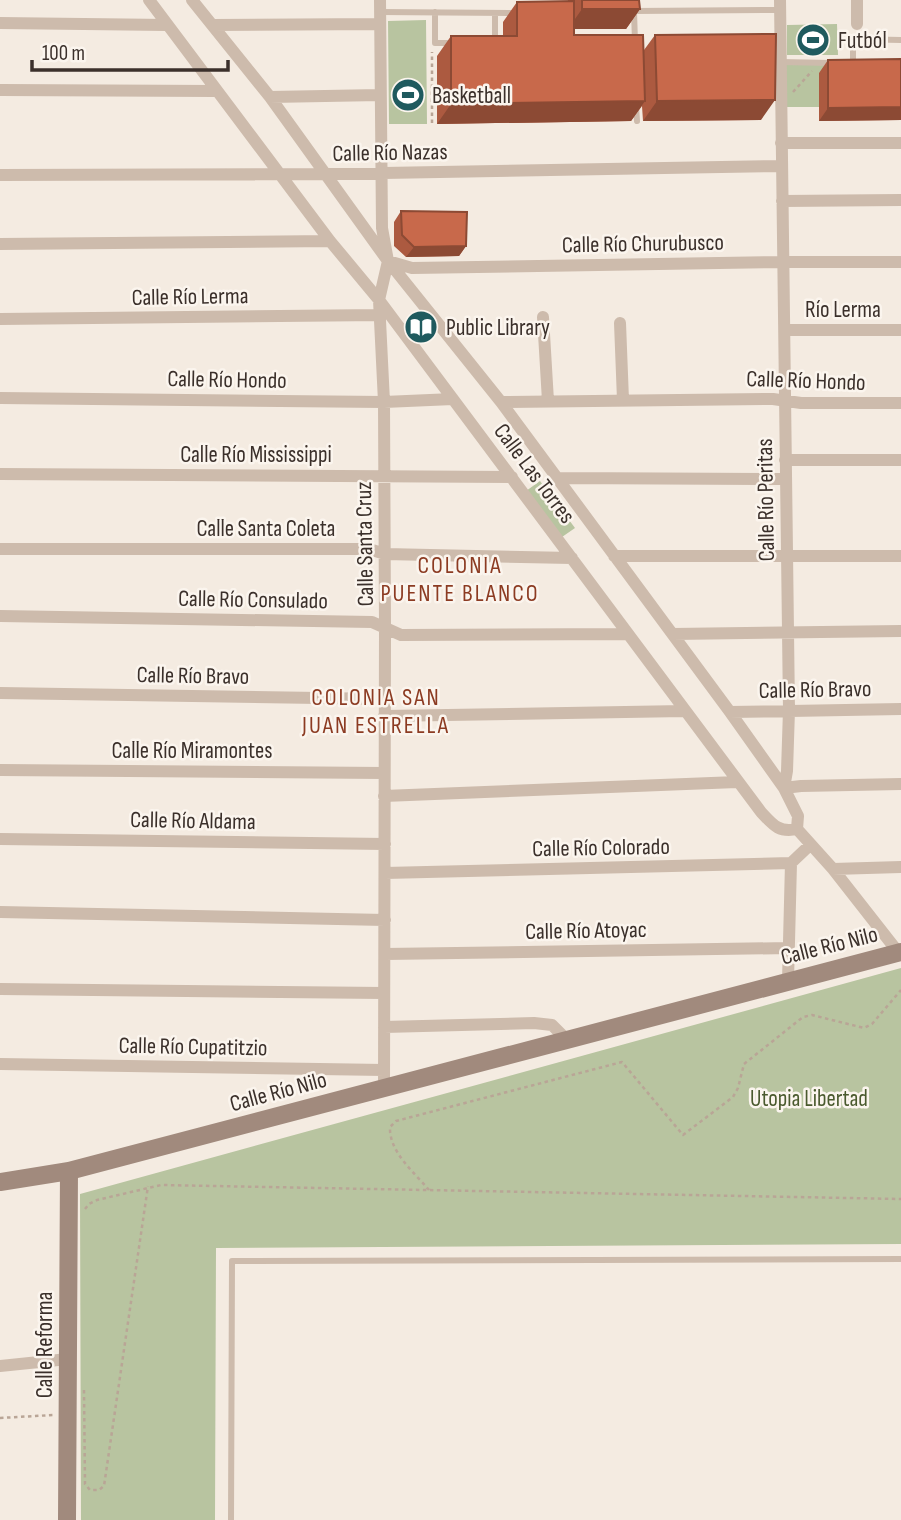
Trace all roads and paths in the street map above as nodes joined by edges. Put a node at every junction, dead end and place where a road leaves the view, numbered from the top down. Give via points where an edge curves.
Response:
1 (149, 0) edge
2 (192, 0) edge
3 (857, 0) edge
4 (780, 5) edge
5 (380, 12) edge
6 (435, 12) junction
7 (495, 13) junction
8 (524, 13) edge
9 (0, 23) edge
10 (212, 24) junction
11 (858, 24) dead end
12 (167, 25) junction
13 (901, 40) edge
14 (459, 43) edge
15 (483, 43) edge
16 (623, 43) edge
17 (635, 43) junction
18 (649, 43) dead end
19 (432, 47) dead end
20 (635, 56) edge
21 (781, 62) junction
22 (821, 63) junction
23 (846, 63) junction
24 (865, 63) edge
25 (0, 90) edge
26 (215, 91) junction
27 (380, 95) junction
28 (636, 95) edge
29 (270, 97) junction
30 (781, 104) junction
31 (637, 121) edge
32 (432, 124) dead end
33 (781, 143) junction
34 (901, 143) edge
35 (781, 166) junction
36 (381, 173) junction
37 (0, 174) edge
38 (327, 174) junction
39 (279, 175) junction
40 (901, 200) edge
41 (782, 201) junction
42 (330, 241) junction
43 (0, 244) edge
44 (387, 261) junction
45 (782, 262) junction
46 (901, 262) edge
47 (379, 300) junction
48 (381, 315) junction
49 (543, 317) dead end
50 (0, 319) edge
51 (620, 323) dead end
52 (785, 330) junction
53 (901, 330) edge
54 (0, 398) edge
55 (453, 398) junction
56 (623, 400) junction
57 (548, 401) junction
58 (785, 401) junction
59 (384, 402) junction
60 (501, 402) junction
61 (901, 403) edge
62 (785, 460) junction
63 (901, 460) edge
64 (0, 474) edge
65 (384, 476) junction
66 (512, 477) junction
67 (558, 478) junction
68 (786, 479) junction
69 (0, 549) edge
70 (384, 554) junction
71 (786, 555) junction
72 (614, 556) junction
73 (901, 556) edge
74 (572, 558) junction
75 (0, 616) edge
76 (385, 629) junction
77 (788, 631) junction
78 (901, 631) edge
79 (628, 634) junction
80 (673, 634) junction
81 (0, 693) edge
82 (385, 699) junction
83 (901, 709) edge
84 (789, 710) junction
85 (684, 711) junction
86 (730, 712) junction
87 (384, 716) junction
88 (0, 770) edge
89 (384, 773) junction
90 (737, 782) junction
91 (901, 784) edge
92 (784, 788) junction
93 (384, 796) junction
94 (797, 829) junction
95 (0, 839) edge
96 (385, 844) junction
97 (810, 845) junction
98 (791, 863) junction
99 (901, 867) edge
100 (833, 869) junction
101 (385, 873) junction
102 (0, 912) edge
103 (385, 920) junction
104 (788, 948) junction
105 (900, 952) edge
106 (385, 954) junction
107 (788, 981) junction
108 (0, 989) edge
109 (901, 990) edge
110 (384, 993) junction
111 (384, 1027) junction
112 (566, 1039) junction
113 (0, 1064) edge
114 (384, 1070) junction
115 (384, 1088) junction
116 (69, 1171) junction
117 (0, 1182) edge
118 (148, 1186) junction
119 (429, 1189) junction
120 (901, 1199) edge
121 (84, 1211) dead end
122 (901, 1259) edge
123 (68, 1359) junction
124 (0, 1366) edge
125 (84, 1388) dead end
126 (68, 1414) junction
127 (0, 1418) edge
128 (60, 1520) edge
129 (66, 1520) edge
130 (231, 1520) edge

1 - 12 street, Calle Las Torres
2 - 10 street, Calle Las Torres
3 - 11 street
4 - 17 lane via 634,11
4 - 21 street, Calle Río Peritas via 776,42
5 - 6 lane
5 - 10 street
5 - 27 street, Calle Santa Cruz
6 - 7 lane
6 - 14 lane via 435,43
7 - 8 lane
7 - 15 lane via 495,43
9 - 12 street
10 - 29 street, Calle Las Torres
12 - 26 street, Calle Las Torres
13 - 23 lane via 853,39
16 - 17 lane
17 - 18 lane
17 - 20 lane
19 - 32 path
21 - 22 lane
21 - 30 street, Calle Río Peritas
22 - 23 lane
22 - 30 path
23 - 24 lane
25 - 26 street
26 - 39 street, Calle Las Torres
27 - 29 street
27 - 36 street, Calle Santa Cruz
28 - 31 lane
29 - 38 street, Calle Las Torres
30 - 33 street, Calle Río Peritas
33 - 34 street
33 - 35 street, Calle Río Peritas
35 - 36 street, Calle Río Nazas
35 - 41 street, Calle Río Peritas
36 - 38 street, Calle Río Nazas
36 - 44 street, Calle Santa Cruz
37 - 39 street, Calle Río Nazas
38 - 39 street, Calle Río Nazas
38 - 44 street, Calle Las Torres
39 - 42 street, Calle Las Torres
40 - 41 street
41 - 45 street, Calle Río Peritas
42 - 43 street
42 - 47 street, Calle Las Torres
44 - 45 street, Calle Río Churubusco via 412,268
44 - 47 street, Calle Santa Cruz
44 - 60 street, Calle Las Torres
45 - 46 street, Calle Río Churubusco
45 - 52 street, Calle Río Peritas
47 - 48 street, Calle Santa Cruz
47 - 55 street, Calle Las Torres
48 - 50 street, Calle Río Lerma
48 - 59 street, Calle Santa Cruz
49 - 57 street
51 - 56 street
52 - 53 street, Río Lerma
52 - 58 street, Calle Río Peritas
54 - 59 street, Calle Río Hondo
55 - 59 street, Calle Río Hondo
55 - 66 street, Calle Las Torres
56 - 57 street, Calle Río Hondo
56 - 58 street, Calle Río Hondo
57 - 60 street, Calle Río Hondo
58 - 61 street, Calle Río Hondo
58 - 62 street, Calle Río Peritas
59 - 65 street, Calle Santa Cruz
60 - 67 street, Calle Las Torres
62 - 63 street
62 - 68 street, Calle Río Peritas
64 - 65 street, Calle Río Mississippi
65 - 66 street, Calle Río Mississippi
65 - 70 street, Calle Santa Cruz
66 - 74 street, Calle Las Torres
67 - 68 street
67 - 72 street, Calle Las Torres
68 - 71 street, Calle Río Peritas
69 - 70 street, Calle Santa Coleta via 369,549
70 - 74 street, Calle Santa Coleta
70 - 76 street, Calle Santa Cruz
71 - 72 street
71 - 73 street
71 - 77 street, Calle Río Peritas
72 - 80 street, Calle Las Torres
74 - 79 street, Calle Las Torres
75 - 76 street, Calle Río Consulado via 372,622
76 - 79 street, Calle Río Consulado via 401,635
76 - 82 street, Calle Santa Cruz
77 - 78 street
77 - 80 street
77 - 84 street, Calle Río Peritas
79 - 85 street, Calle Las Torres
80 - 86 street, Calle Las Torres
81 - 82 street, Calle Río Bravo
82 - 87 street, Calle Santa Cruz
83 - 84 street, Calle Río Bravo
84 - 86 street, Calle Río Bravo
84 - 92 street, Calle Río Peritas
85 - 87 street
85 - 90 street, Calle Las Torres
86 - 92 street, Calle Las Torres
87 - 89 street, Calle Santa Cruz
88 - 89 street, Calle Río Miramontes
89 - 93 street, Calle Santa Cruz
90 - 93 street
90 - 94 street, Calle Las Torres via 776,828
91 - 92 street
92 - 94 street via 798,816
93 - 96 street, Calle Santa Cruz
94 - 97 street
95 - 96 street, Calle Río Aldama
96 - 101 street, Calle Santa Cruz
97 - 98 street
97 - 100 street
98 - 101 street, Calle Río Colorado
98 - 104 street
99 - 100 street
100 - 105 street
101 - 103 street, Calle Santa Cruz
102 - 103 street
103 - 106 street, Calle Santa Cruz
104 - 106 street, Calle Río Atoyac
104 - 107 street
105 - 107 street, Calle Río Nilo
106 - 110 street, Calle Santa Cruz
107 - 112 street, Calle Río Nilo
108 - 110 street
109 - 119 path via 864,1028 812,1015 803,1017 744,1064 733,1097 683,1135 622,1062 396,1121 390,1127 393,1146
110 - 111 street, Calle Santa Cruz
111 - 112 street via 534,1023 552,1025
111 - 114 street, Calle Santa Cruz
112 - 115 street, Calle Río Nilo
113 - 114 street, Calle Río Cupatitzio
114 - 115 street, Calle Santa Cruz
115 - 116 street, Calle Río Nilo
116 - 117 street, Calle Río Nilo
116 - 123 street, Calle Reforma
118 - 119 path
118 - 121 path via 97,1200
118 - 125 path via 104,1486 99,1490 90,1490 85,1484
119 - 120 path
122 - 130 lane via 232,1261
123 - 124 street
123 - 126 street, Calle Reforma
126 - 127 path
126 - 129 street, Calle Reforma
128 - 129 street

